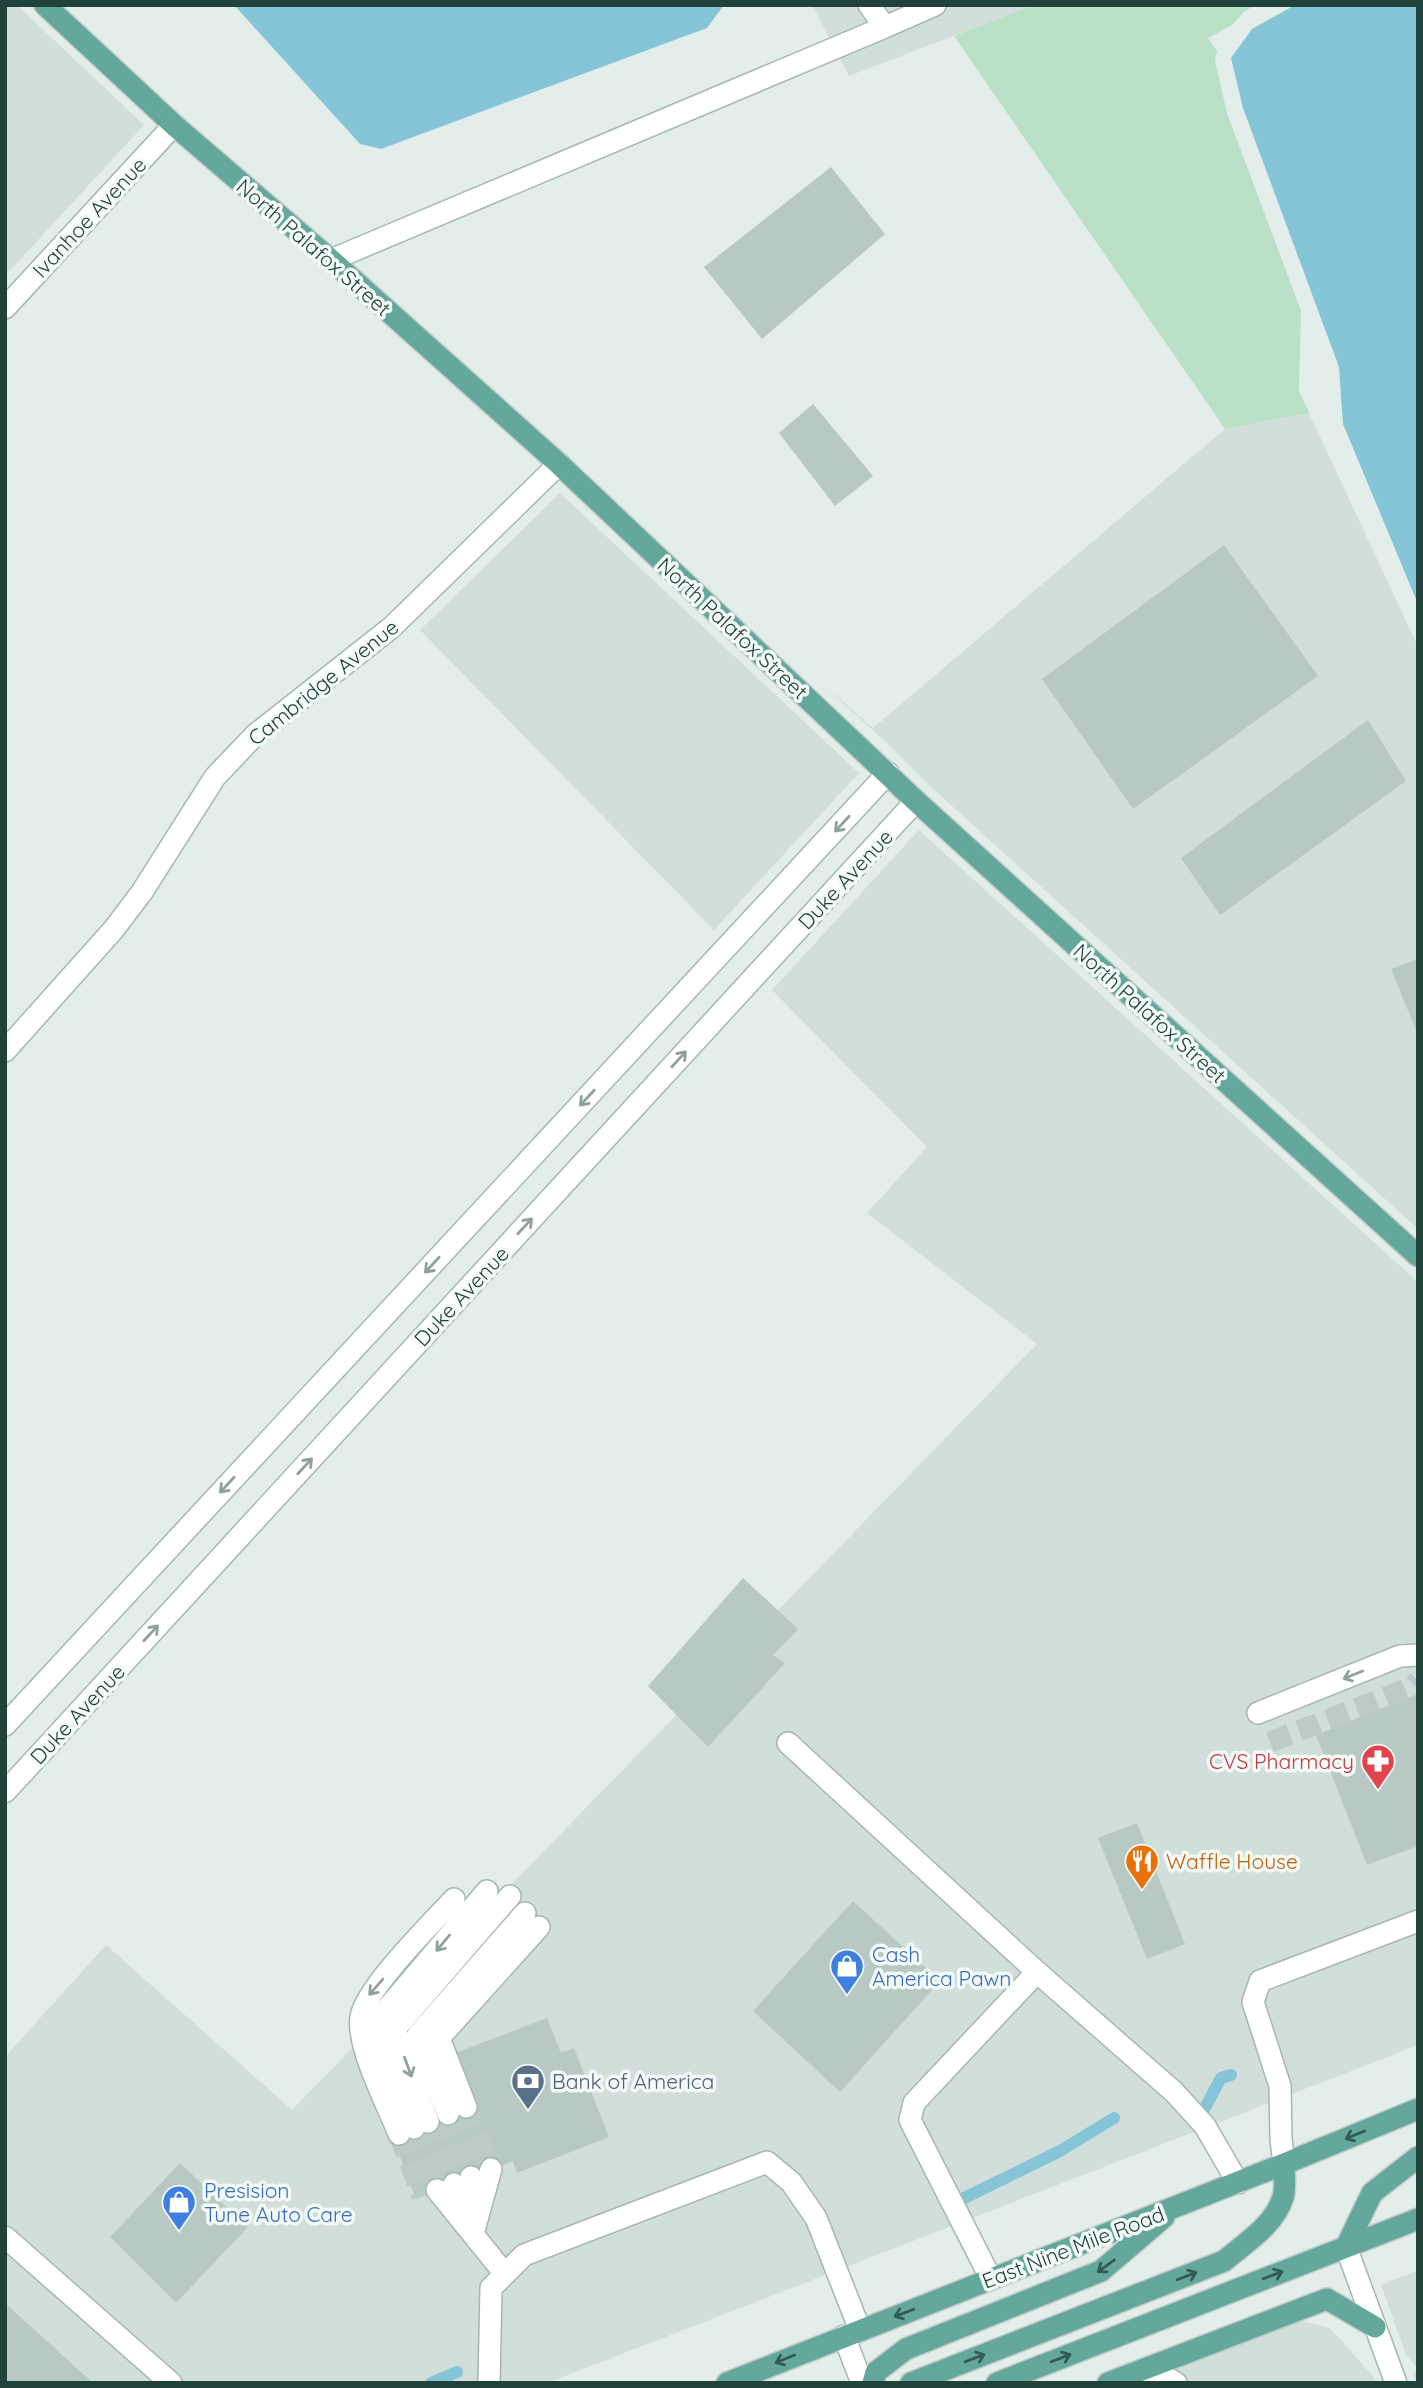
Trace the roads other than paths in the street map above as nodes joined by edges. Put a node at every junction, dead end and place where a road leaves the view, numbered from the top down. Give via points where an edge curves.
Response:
1 (45, 5) edge
2 (869, 5) edge
3 (935, 5) edge
4 (885, 27) junction
5 (174, 125) junction
6 (331, 260) junction
7 (5, 308) edge
8 (559, 464) junction
9 (888, 774) junction
10 (916, 801) junction
11 (5, 1051) edge
12 (1418, 1255) edge
13 (1418, 1655) edge
14 (1258, 1713) dead end
15 (5, 1725) edge
16 (788, 1743) dead end
17 (5, 1791) edge
18 (487, 1891) dead end
19 (510, 1896) dead end
20 (454, 1899) dead end
21 (532, 1920) dead end
22 (1418, 1921) edge
23 (1037, 1972) junction
24 (1418, 2109) edge
25 (457, 2111) tunnel mouth
26 (414, 2128) junction
27 (1418, 2157) edge
28 (1284, 2164) junction
29 (491, 2169) tunnel mouth
30 (1238, 2182) junction
31 (1177, 2206) junction
32 (1418, 2219) edge
33 (473, 2234) junction
34 (5, 2237) edge
35 (1346, 2247) junction
36 (505, 2274) junction
37 (990, 2279) junction
38 (1375, 2327) junction
39 (852, 2333) junction
40 (1131, 2374) junction
41 (172, 2383) edge
42 (489, 2383) edge
43 (727, 2383) edge
44 (862, 2383) edge
45 (873, 2383) edge
46 (911, 2383) edge
47 (998, 2383) edge
48 (1108, 2383) edge
49 (1176, 2383) edge
50 (1396, 2383) edge

1 - 5 main road, North Palafox Street
2 - 4 street
3 - 4 street
4 - 6 street
5 - 6 main road, North Palafox Street
5 - 7 street, Ivanhoe Avenue
6 - 8 main road, North Palafox Street
8 - 9 main road, North Palafox Street
8 - 11 street, Cambridge Avenue via 392,627 255,735 215,778 114,929
9 - 10 main road, North Palafox Street
9 -> 15 street, Duke Avenue
10 - 12 main road, North Palafox Street
17 -> 10 street, Duke Avenue
13 -> 14 street via 1399,1656
16 - 23 street
18 -> 26 street via 374,2024
19 -> 26 street via 395,2029
20 -> 26 street via 369,1995 360,2018 364,2049
21 - 25 street via 439,2038
22 - 28 street via 1260,1981 1254,2002 1280,2086
23 - 30 street via 1174,2092 1205,2126
23 - 37 street via 914,2103 910,2120
24 -> 28 main road, East Nine Mile Road
27 - 35 main road via 1372,2193
28 - 30 main road, East Nine Mile Road
46 -> 28 main road via 1224,2262 1277,2210 1283,2196
29 - 33 street
30 - 31 main road, East Nine Mile Road
31 - 37 main road, East Nine Mile Road
31 -> 45 main road via 1101,2271 906,2349 876,2372
32 - 35 main road
33 - 33 street via 446,2187
33 - 36 street
34 - 41 street
35 - 38 street
47 -> 35 main road
36 - 39 street via 524,2255 767,2162 791,2182 816,2218
36 - 42 street via 491,2288
37 -> 39 main road, East Nine Mile Road
38 - 40 main road via 1327,2299
38 - 50 street
39 -> 43 main road, East Nine Mile Road
39 - 44 street
40 - 48 main road
40 - 49 street

